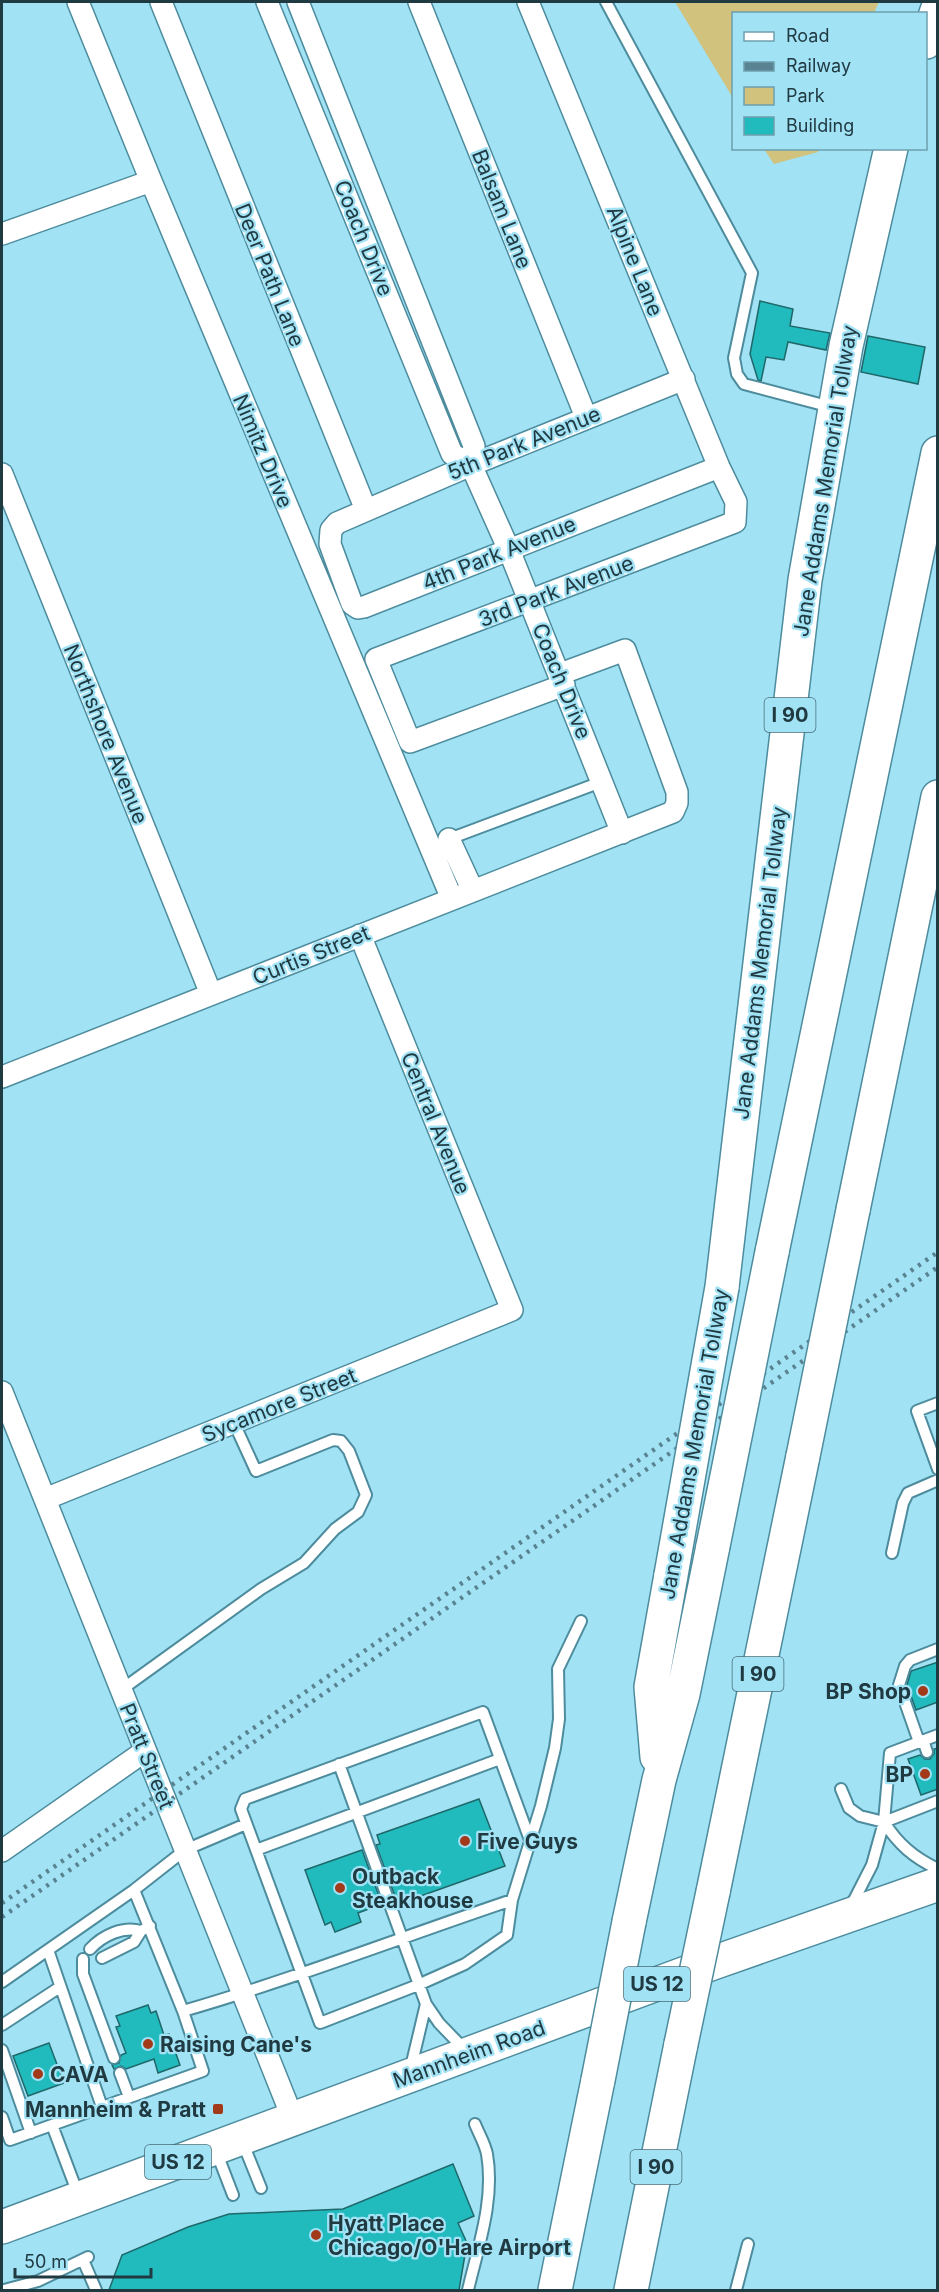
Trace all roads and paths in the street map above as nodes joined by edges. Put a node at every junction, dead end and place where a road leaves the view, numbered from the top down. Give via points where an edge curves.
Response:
1 (78, 2) edge
2 (161, 2) edge
3 (267, 2) edge
4 (298, 2) edge
5 (419, 2) edge
6 (528, 2) edge
7 (606, 2) edge
8 (938, 8) edge
9 (927, 39) edge
10 (891, 150) edge
11 (151, 181) junction
12 (2, 234) edge
13 (684, 379) junction
14 (834, 407) junction
15 (586, 417) junction
16 (938, 453) edge
17 (471, 465) junction
18 (719, 467) junction
19 (2, 474) edge
20 (366, 510) junction
21 (735, 522) joint
22 (509, 550) junction
23 (530, 601) junction
24 (562, 680) junction
25 (601, 782) junction
26 (938, 797) edge
27 (622, 833) junction
28 (449, 839) joint
29 (473, 891) junction
30 (452, 899) junction
31 (360, 935) junction
32 (211, 994) junction
33 (2, 1077) edge
34 (512, 1310) joint
35 (2, 1392) edge
36 (938, 1403) edge
37 (234, 1423) junction
38 (938, 1469) edge
39 (938, 1480) edge
40 (45, 1499) junction
41 (892, 1553) dead end
42 (581, 1621) dead end
43 (938, 1649) edge
44 (121, 1690) junction
45 (938, 1735) edge
46 (921, 1741) junction
47 (145, 1751) junction
48 (927, 1752) dead end
49 (500, 1759) junction
50 (339, 1764) junction
51 (659, 1780) junction
52 (841, 1790) dead end
53 (938, 1801) edge
54 (356, 1812) junction
55 (884, 1822) junction
56 (246, 1824) junction
57 (530, 1840) junction
58 (185, 1850) junction
59 (256, 1850) junction
60 (2, 1851) edge
61 (938, 1869) edge
62 (938, 1884) edge
63 (134, 1890) junction
64 (512, 1900) junction
65 (846, 1917) junction
66 (146, 1929) junction
67 (401, 1937) junction
68 (90, 1949) dead end
69 (48, 1950) junction
70 (102, 1958) dead end
71 (83, 1959) dead end
72 (302, 1974) junction
73 (2, 1982) edge
74 (418, 1985) junction
75 (60, 1987) junction
76 (243, 1994) junction
77 (426, 2004) junction
78 (183, 2011) junction
79 (2, 2025) edge
80 (2, 2050) edge
81 (469, 2054) junction
82 (114, 2058) dead end
83 (120, 2073) dead end
84 (409, 2076) junction
85 (129, 2097) junction
86 (102, 2107) junction
87 (2, 2117) edge
88 (293, 2119) junction
89 (475, 2124) dead end
90 (52, 2125) junction
91 (31, 2133) junction
92 (6, 2141) edge
93 (228, 2143) junction
94 (261, 2188) dead end
95 (233, 2195) dead end
96 (79, 2199) junction
97 (2, 2228) edge
98 (748, 2244) dead end
99 (4, 2290) edge
100 (96, 2290) edge
101 (468, 2290) edge
102 (555, 2290) edge
103 (631, 2290) edge
104 (736, 2290) edge

1 - 11 street, Nimitz Drive
2 - 20 street, Deer Path Lane
3 - 17 street, Coach Drive via 452,454
4 - 17 street, Coach Drive via 474,446
5 - 15 street, Balsam Lane
6 - 13 street, Alpine Lane
7 - 14 lane via 752,273 734,358 737,374 744,384
8 - 9 main road
10 - 14 main road, Jane Addams Memorial Tollway / I 90
11 - 12 street
11 - 30 street, Nimitz Drive
13 - 15 street, 5th Park Avenue
13 - 18 street, Alpine Lane
14 - 51 main road, Jane Addams Memorial Tollway / I 90, bridge via 805,580 722,1287 651,1687
15 - 17 street, 5th Park Avenue
16 - 51 main road, Jane Addams Memorial Tollway / I 90, bridge via 682,1694
17 - 20 street, 5th Park Avenue
17 - 22 street, Coach Drive
18 - 21 street, Alpine Lane via 736,502
18 - 22 street, 4th Park Avenue
19 - 32 street, Northshore Avenue
20 - 22 street, 4th Park Avenue via 337,523 330,544 352,604 358,608
21 - 23 street, 3rd Park Avenue
22 - 23 street, Coach Drive
23 - 24 street, Coach Drive
23 - 24 street, 3rd Park Avenue via 376,659 410,742
24 - 25 street, Coach Drive
24 - 27 street, Curtis Street via 625,650 678,799 672,812
25 - 27 street, Coach Drive
25 - 28 lane
26 - 103 main road, I 90, bridge
27 - 29 street, Curtis Street
28 - 29 street
29 - 30 street, Curtis Street
30 - 31 street, Curtis Street
31 - 32 street, Curtis Street
31 - 34 street, Central Avenue
32 - 33 street, Curtis Street
34 - 37 street, Sycamore Street
35 - 40 street, Pratt Street
36 - 38 lane via 917,1411
37 - 40 street, Sycamore Street
37 - 44 lane via 256,1471 333,1440 341,1442 349,1451 366,1495 358,1512 335,1529 304,1563 261,1589
39 - 41 lane via 908,1493
40 - 44 street, Pratt Street
42 - 57 lane via 558,1669 555,1748
43 - 46 lane via 910,1660 899,1684
44 - 47 street, Pratt Street
45 - 46 lane
46 - 48 lane
46 - 55 lane via 890,1753
47 - 58 street, Pratt Street
47 - 60 street
49 - 50 lane via 483,1712
49 - 54 lane
49 - 57 lane
50 - 54 lane
50 - 56 lane via 244,1799 240,1809
51 - 102 main road, Jane Addams Memorial Tollway / I 90, bridge
52 - 55 lane via 849,1808 860,1816
53 - 55 lane
54 - 59 lane
54 - 67 lane
55 - 61 lane via 915,1857
55 - 65 lane via 872,1865
56 - 58 lane
56 - 59 lane
57 - 64 lane
58 - 63 lane
58 - 76 street, Pratt Street
59 - 72 lane
62 - 65 main road, Mannheim Road / US 12
63 - 66 lane
63 - 69 lane
64 - 67 lane
64 - 74 lane via 507,1935 465,1964
65 - 81 main road, Mannheim Road / US 12
66 - 68 lane via 128,1927 98,1940
66 - 70 lane via 134,1942
66 - 78 lane
67 - 72 lane
67 - 74 lane
69 - 73 lane
69 - 75 lane
71 - 82 lane
72 - 74 lane via 320,2023
72 - 76 lane
74 - 77 lane
75 - 79 lane
75 - 86 lane
76 - 78 lane
76 - 88 street, Pratt Street
77 - 81 lane
77 - 84 lane
78 - 85 lane via 203,2071
80 - 91 lane
81 - 84 main road, Mannheim Road / US 12
83 - 85 lane
84 - 88 main road, Mannheim Road / US 12
85 - 86 lane
86 - 90 lane
87 - 92 lane
88 - 93 main road, Mannheim Road / US 12
89 - 101 lane via 487,2152 490,2176 488,2203
90 - 91 lane
90 - 96 lane
91 - 92 lane
93 - 94 lane
93 - 95 lane
93 - 96 main road, Mannheim Road / US 12
96 - 97 main road, Mannheim Road / US 12
98 - 104 lane
99 - 100 lane via 38,2281 86,2259

